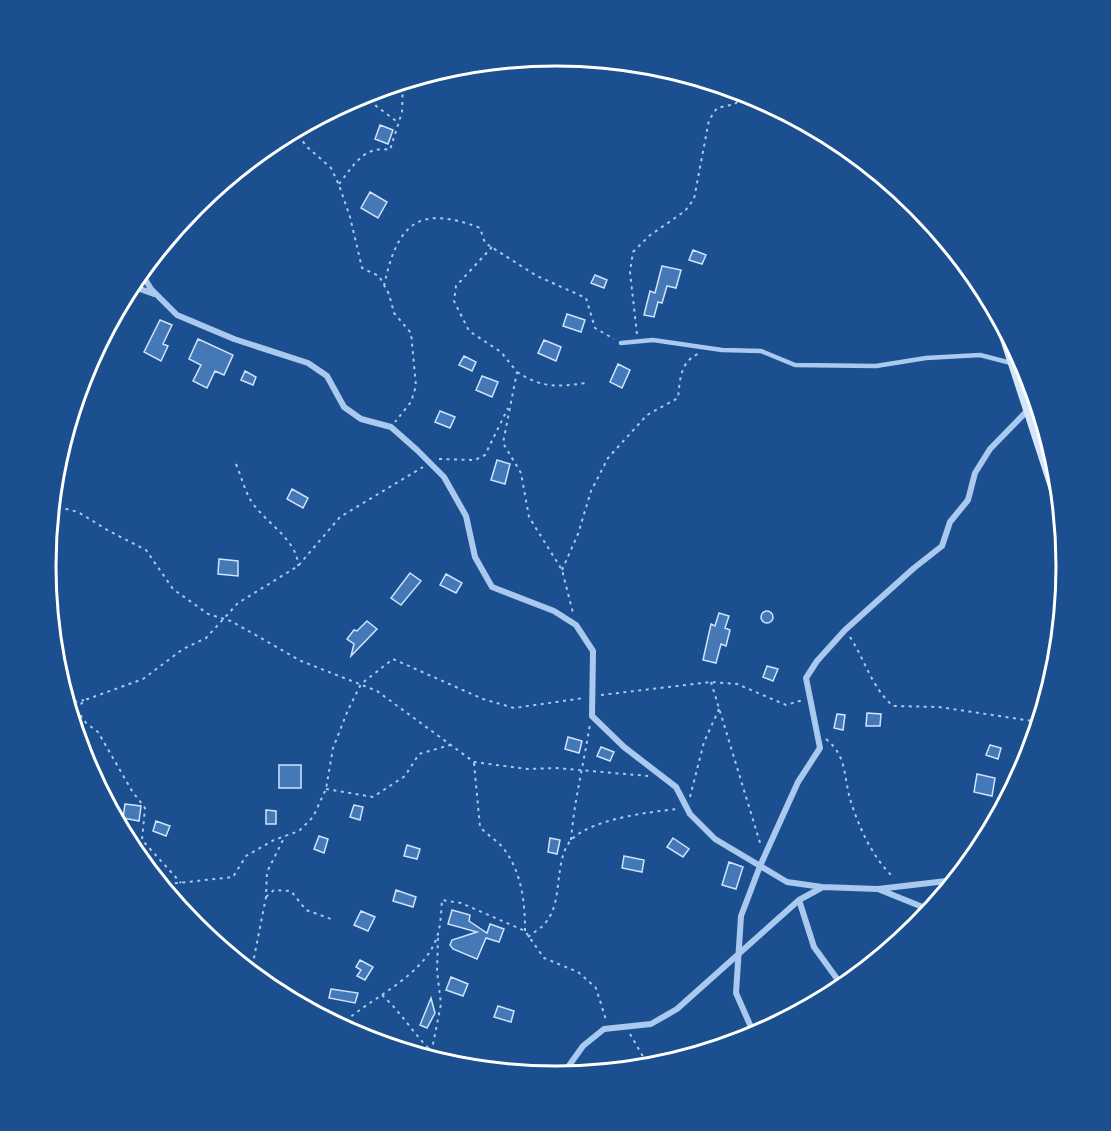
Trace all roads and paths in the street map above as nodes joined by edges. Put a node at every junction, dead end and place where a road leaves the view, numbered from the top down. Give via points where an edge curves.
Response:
1 (402, 90) edge
2 (374, 100) edge
3 (738, 101) edge
4 (399, 123) junction
5 (300, 136) edge
6 (339, 185) junction
7 (492, 246) junction
8 (146, 279) edge
9 (384, 286) junction
10 (139, 289) edge
11 (158, 296) junction
12 (639, 341) junction
13 (621, 342) joint
14 (709, 348) junction
15 (1012, 364) edge
16 (517, 372) junction
17 (1017, 375) edge
18 (586, 383) dead end
19 (508, 408) junction
20 (1028, 410) junction
21 (391, 427) junction
22 (1042, 452) edge
23 (430, 463) junction
24 (236, 464) dead end
25 (59, 507) edge
26 (298, 566) junction
27 (562, 570) junction
28 (224, 619) junction
29 (576, 625) junction
30 (845, 630) junction
31 (711, 682) junction
32 (361, 684) junction
33 (591, 696) junction
34 (810, 698) junction
35 (85, 700) junction
36 (75, 702) edge
37 (720, 707) junction
38 (77, 708) edge
39 (78, 711) edge
40 (592, 716) junction
41 (1031, 721) edge
42 (818, 732) junction
43 (451, 745) junction
44 (474, 762) junction
45 (584, 770) junction
46 (664, 778) junction
47 (326, 789) junction
48 (687, 808) junction
49 (285, 836) junction
50 (571, 840) junction
51 (764, 857) junction
52 (760, 866) junction
53 (942, 882) edge
54 (181, 883) junction
55 (171, 884) edge
56 (822, 887) junction
57 (903, 887) junction
58 (878, 889) junction
59 (266, 897) junction
60 (799, 900) junction
61 (921, 906) edge
62 (331, 919) dead end
63 (525, 931) junction
64 (438, 935) junction
65 (528, 937) junction
66 (738, 956) junction
67 (253, 963) edge
68 (837, 978) edge
69 (382, 995) junction
70 (348, 1020) edge
71 (750, 1026) edge
72 (625, 1027) junction
73 (609, 1028) junction
74 (427, 1048) edge
75 (429, 1049) edge
76 (643, 1058) edge
77 (569, 1065) edge

1 - 4 path
2 - 4 path
3 - 12 path via 717,108 709,120 694,199 685,211 633,252 632,306
4 - 6 path via 390,150 378,147 362,154
5 - 6 path via 305,146 331,168
6 - 9 path via 362,268 379,276
7 - 9 path via 485,243 480,228 462,221 435,216 418,222 400,239 389,262
7 - 13 path via 537,276 586,298 595,328
7 - 16 path via 456,286 454,301 469,331 501,352
8 - 11 street
9 - 21 path via 394,313 411,333 416,386 411,402
10 - 11 street
11 - 21 street via 177,315 308,363 327,376 344,407 362,419
12 - 13 lane
12 - 14 lane
14 - 15 lane via 761,351 795,365 876,366 980,355
14 - 27 path via 690,358 681,371 678,398 647,415 608,458 591,491
16 - 18 path via 534,383 557,387
16 - 19 path
17 - 20 main road
19 - 23 path via 485,454 475,460 443,458
19 - 27 path via 503,443 521,473 529,517
20 - 22 main road
20 - 30 street via 990,449 975,473 968,500 950,522 942,546
21 - 23 street
23 - 26 path via 340,517
23 - 29 street via 444,477 466,516 475,557 492,587 554,611
24 - 26 path via 250,499 298,555
25 - 28 path via 78,512 146,550 172,589 208,614
26 - 28 path via 238,603
27 - 29 path
28 - 32 path via 301,661
28 - 35 path via 206,638 183,649 142,679
29 - 33 street via 593,651
30 - 34 street via 806,678
30 - 41 path via 862,656 879,695 893,706 939,707
31 - 33 path
31 - 34 path via 737,684 786,705
31 - 37 path
32 - 33 path via 393,658 483,699 514,708
32 - 43 path via 377,691
32 - 47 path via 333,748
33 - 40 street
34 - 42 street
35 - 36 path
35 - 38 path
37 - 48 path via 704,742
37 - 51 path
39 - 54 path via 98,732 145,808 142,840
40 - 45 path
40 - 46 street
42 - 51 street via 820,748 798,782
42 - 57 path via 838,749 851,801 873,854
43 - 44 path
43 - 47 path via 419,754 405,776 373,797
44 - 45 path via 527,769
44 - 63 path via 480,827 503,848 516,870 525,904
45 - 46 path
45 - 50 path via 574,805
46 - 48 street via 676,786
47 - 49 path via 313,817 299,831
48 - 50 path via 639,813 597,826
48 - 52 street via 715,840
49 - 54 path via 246,856 233,877
49 - 59 path via 267,872
50 - 65 path via 562,861 555,907 546,922
51 - 52 street
52 - 56 street via 787,882
52 - 66 street via 741,916
53 - 57 street
54 - 55 path
56 - 58 street
56 - 60 street
57 - 58 street
58 - 61 street
59 - 62 path via 274,890 291,891 306,910
59 - 67 path
60 - 66 street
60 - 68 street via 814,947
63 - 64 path via 461,903 442,900
63 - 65 path
64 - 69 path via 431,950 398,985
64 - 75 path via 441,1004
65 - 73 path via 544,958 578,972 596,988
66 - 71 street via 736,993
66 - 72 street via 677,1009 651,1024
69 - 70 path
69 - 74 path
72 - 73 street
72 - 76 path
73 - 77 street via 583,1046

